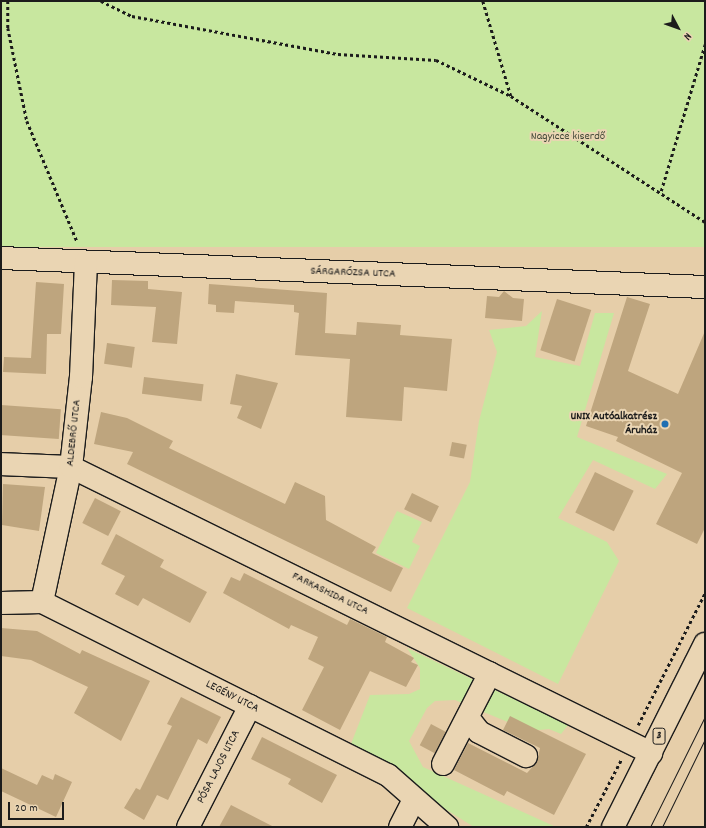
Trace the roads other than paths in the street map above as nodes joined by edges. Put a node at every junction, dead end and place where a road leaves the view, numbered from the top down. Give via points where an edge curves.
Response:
1 (1, 258) edge
2 (86, 262) junction
3 (705, 287) edge
4 (1, 464) edge
5 (71, 467) junction
6 (42, 602) junction
7 (1, 603) edge
8 (705, 644) edge
9 (490, 674) junction
10 (250, 706) junction
11 (469, 719) junction
12 (651, 753) junction
13 (526, 756) dead end
14 (443, 764) dead end
15 (414, 799) junction
16 (188, 827) edge
17 (400, 827) edge
18 (447, 827) edge
19 (613, 827) edge

1 - 2 street, SÁRGARÓZSA UTCA
2 - 3 street, SÁRGARÓZSA UTCA
2 - 5 street, ALDEBRŐ UTCA via 81,377
4 - 5 street, FARKASHIDA UTCA
5 - 6 street, ALDEBRŐ UTCA
5 - 9 street, FARKASHIDA UTCA
6 - 7 street, LEGÉNY UTCA
6 - 10 street, LEGÉNY UTCA
8 - 12 street, 3
9 - 11 street
9 - 12 street, FARKASHIDA UTCA
10 - 15 street, LEGÉNY UTCA via 388,775
10 - 16 street, PÓSA LAJOS UTCA
11 - 13 street via 479,732
11 - 14 street
12 - 19 street, 3
15 - 17 street
15 - 18 street, LEGÉNY UTCA

